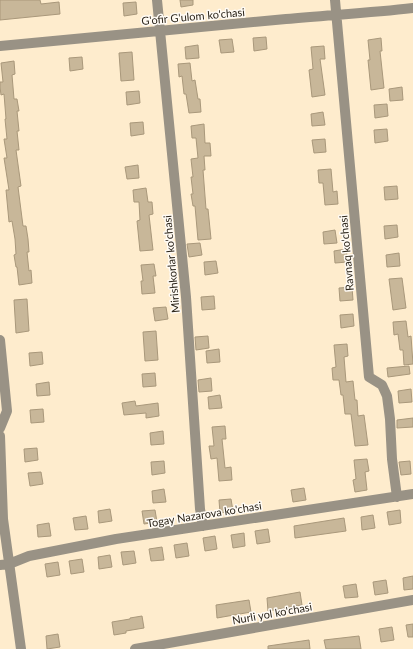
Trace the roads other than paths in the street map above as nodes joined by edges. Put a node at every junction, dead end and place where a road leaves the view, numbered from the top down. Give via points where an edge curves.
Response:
1 (157, 0) edge
2 (336, 0) edge
3 (413, 8) edge
4 (337, 15) junction
5 (160, 31) junction
6 (0, 46) edge
7 (0, 340) edge
8 (0, 428) edge
9 (0, 436) edge
10 (413, 494) edge
11 (397, 497) junction
12 (203, 526) junction
13 (5, 565) edge
14 (413, 600) edge
15 (21, 649) edge
16 (135, 649) edge

1 - 5 street, Mirishkorlar ko'chasi
2 - 4 street, Ravnaq ko'chasi
3 - 4 street, G'ofir G'ulom ko'chasi
4 - 5 street, G'ofir G'ulom ko'chasi
4 - 11 street, Ravnaq ko'chasi via 370,377 382,385 387,396
5 - 6 street, G'ofir G'ulom ko'chasi
5 - 12 street, Mirishkorlar ko'chasi via 186,297
7 - 8 street via 7,411
9 - 13 street
10 - 11 street, Togay Nazarova ko'chasi
11 - 12 street, Togay Nazarova ko'chasi
12 - 13 street, Togay Nazarova ko'chasi via 29,556
13 - 15 street
14 - 16 street, Nurli yol ko'chasi

